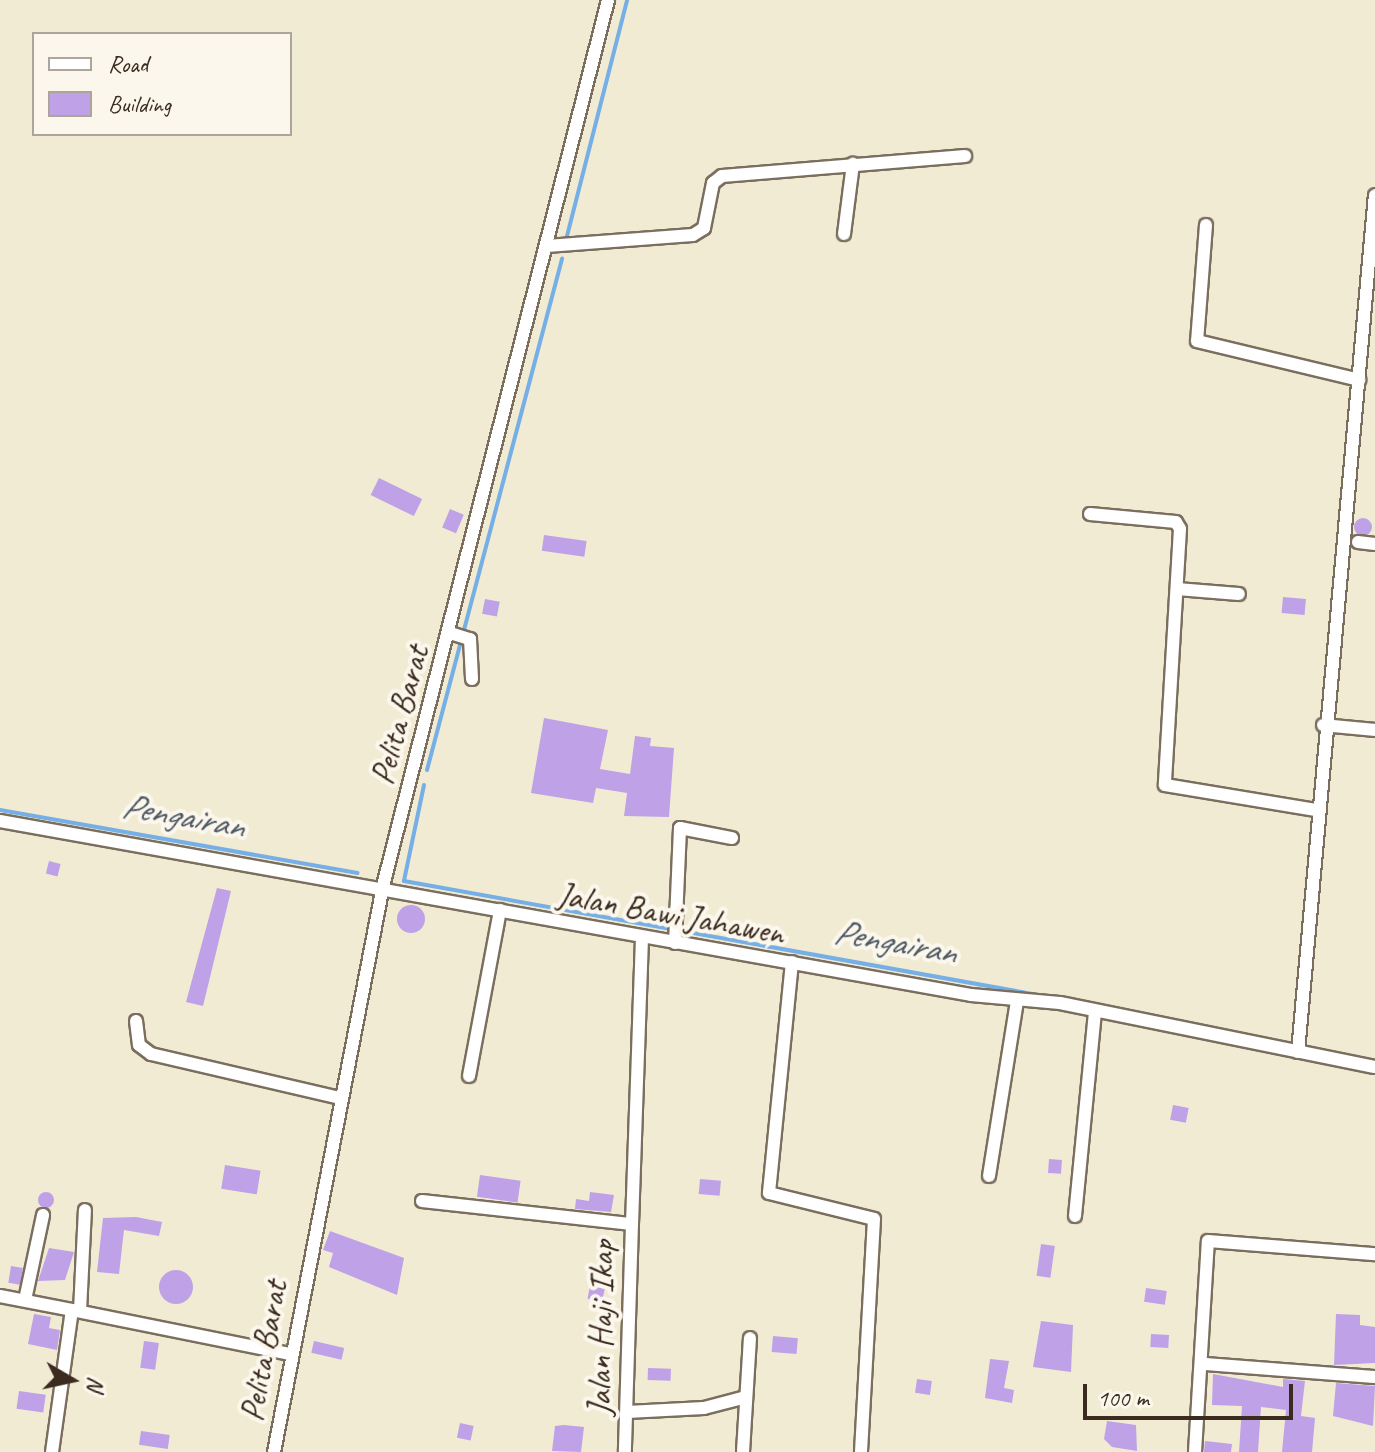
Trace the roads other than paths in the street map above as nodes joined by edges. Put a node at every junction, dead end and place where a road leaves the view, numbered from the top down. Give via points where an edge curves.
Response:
1 (608, 0) edge
2 (965, 156) dead end
3 (853, 164) junction
4 (1375, 195) edge
5 (1206, 225) dead end
6 (844, 234) dead end
7 (547, 246) junction
8 (1359, 380) junction
9 (1090, 514) dead end
10 (1358, 542) dead end
11 (1375, 544) edge
12 (1177, 589) junction
13 (1239, 594) dead end
14 (450, 633) junction
15 (472, 679) dead end
16 (1323, 725) junction
17 (1375, 730) edge
18 (1316, 810) junction
19 (0, 821) edge
20 (732, 838) dead end
21 (383, 886) junction
22 (500, 910) junction
23 (642, 938) junction
24 (675, 943) junction
25 (792, 962) junction
26 (1017, 1001) junction
27 (1095, 1012) junction
28 (136, 1021) dead end
29 (1298, 1052) junction
30 (1375, 1067) edge
31 (469, 1076) dead end
32 (340, 1098) junction
33 (989, 1176) dead end
34 (422, 1201) dead end
35 (85, 1210) dead end
36 (43, 1215) dead end
37 (1075, 1216) dead end
38 (632, 1224) junction
39 (1375, 1254) edge
40 (0, 1296) edge
41 (25, 1300) junction
42 (76, 1310) junction
43 (750, 1338) dead end
44 (290, 1354) junction
45 (1205, 1364) junction
46 (1375, 1377) edge
47 (746, 1397) junction
48 (627, 1412) junction
49 (52, 1452) edge
50 (274, 1452) edge
51 (625, 1452) edge
52 (743, 1452) edge
53 (861, 1452) edge
54 (1195, 1452) edge

1 - 7 street, Pelita Barat
2 - 3 street
3 - 6 street
3 - 7 street via 717,177 707,222 693,235
4 - 8 street
5 - 8 street via 1197,341
7 - 14 street, Pelita Barat
8 - 16 street
9 - 12 street via 1176,522
10 - 11 street
12 - 13 street
12 - 18 street via 1165,785
14 - 15 street via 470,639
14 - 21 street, Pelita Barat
16 - 17 street
16 - 18 street
18 - 29 street
19 - 21 street, Jalan Bawi Jahawen
20 - 24 street via 680,828
21 - 22 street, Jalan Bawi Jahawen
21 - 32 street, Pelita Barat
22 - 23 street, Jalan Bawi Jahawen
22 - 31 street
23 - 24 street, Jalan Bawi Jahawen
23 - 38 street
24 - 25 street, Jalan Bawi Jahawen
25 - 26 street, Jalan Bawi Jahawen
25 - 53 street via 769,1193 874,1219
26 - 27 street, Jalan Bawi Jahawen
26 - 33 street
27 - 29 street, Jalan Bawi Jahawen
27 - 37 street
28 - 32 street via 139,1045 151,1054
29 - 30 street, Jalan Bawi Jahawen
32 - 44 street, Pelita Barat
34 - 38 street, Jalan Haji Ikap
35 - 42 street
36 - 41 street
38 - 48 street, Jalan Haji Ikap
39 - 45 street via 1214,1237 1204,1261
40 - 41 street
41 - 42 street
42 - 44 street
42 - 49 street
43 - 47 street
44 - 50 street, Pelita Barat
45 - 46 street
45 - 54 street
47 - 48 street via 704,1408
47 - 52 street
48 - 51 street, Jalan Haji Ikap

